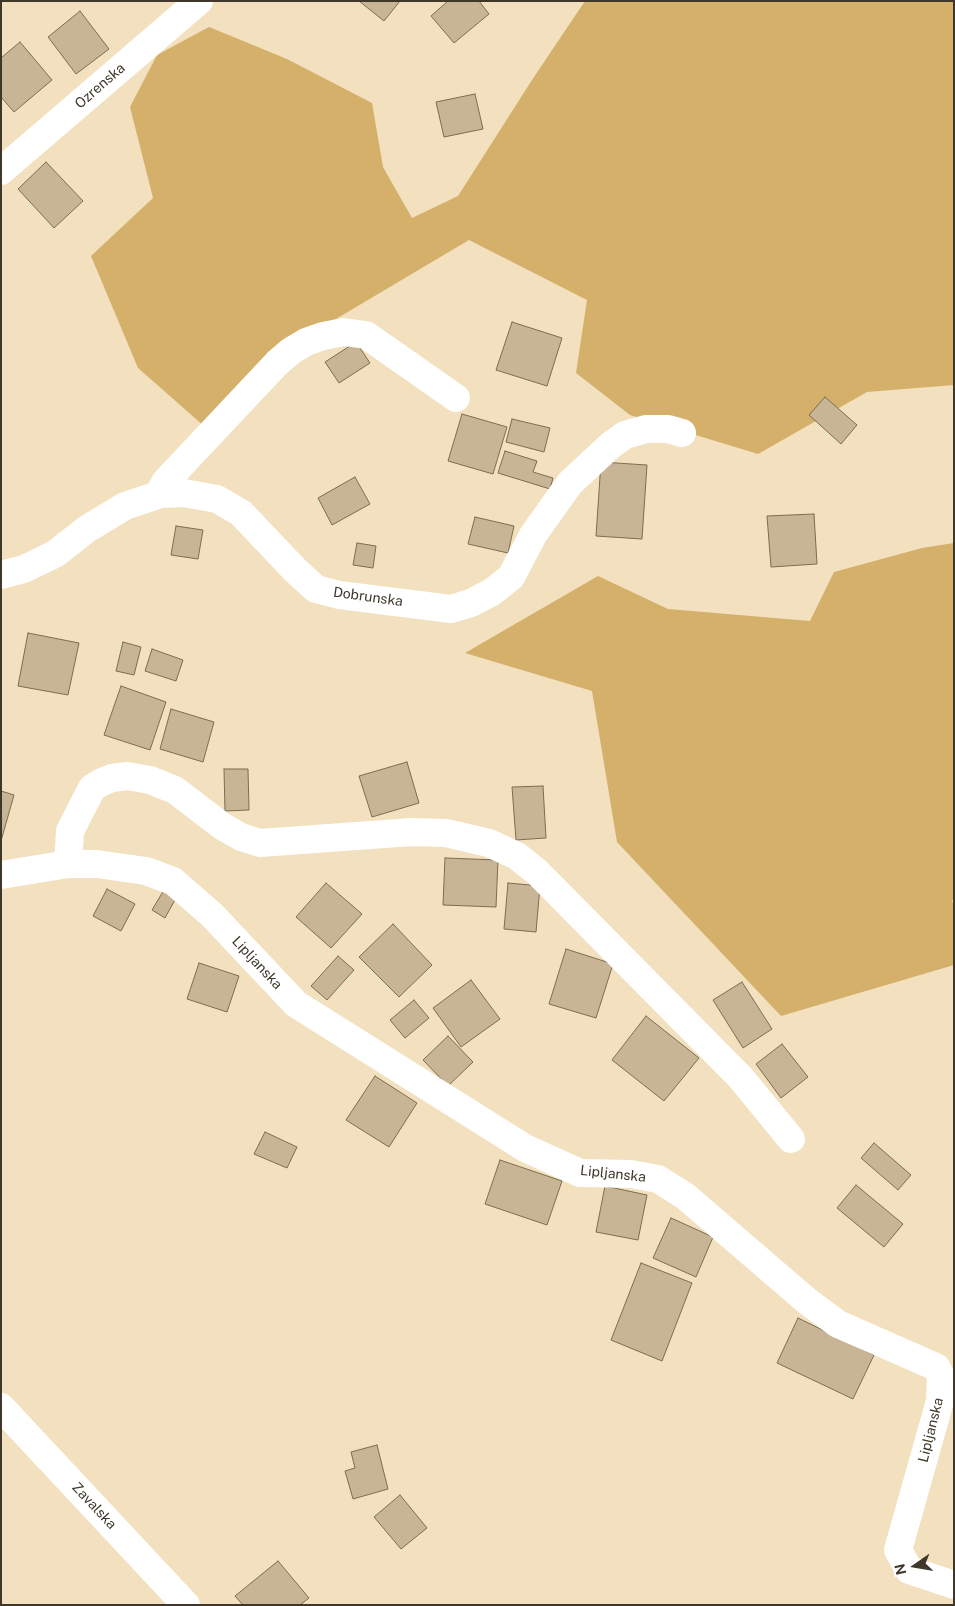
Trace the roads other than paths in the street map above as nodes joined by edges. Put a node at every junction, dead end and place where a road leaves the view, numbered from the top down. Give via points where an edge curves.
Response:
1 (199, 1) edge
2 (1, 171) edge
3 (456, 398) dead end
4 (682, 432) dead end
5 (161, 494) junction
6 (1, 575) edge
7 (68, 864) junction
8 (1, 875) edge
9 (791, 1139) dead end
10 (1, 1407) edge
11 (954, 1585) edge
12 (186, 1605) edge

1 - 2 street, Ozrenska
3 - 5 street via 366,335 344,332 323,336 306,342 277,362 166,481
4 - 5 street, Dobrunska via 668,428 646,429 626,435 611,445 570,483 533,535 511,577 471,603 451,608 340,595 316,589 241,513 217,499 184,493
5 - 6 street, Dobrunska via 125,506 55,554 24,569
7 - 8 street, Lipljanska
7 - 9 street via 70,831 92,788 112,778 127,776 150,780 174,790 222,826 260,843 412,832 446,833 489,844 516,856 537,872 742,1078
7 - 11 street, Lipljanska via 97,864 146,871 173,881 212,915 296,1004 526,1148 580,1173 631,1174 658,1179 685,1196 838,1324 936,1367 941,1376 940,1401 898,1550 909,1570
10 - 12 street, Zavalska

